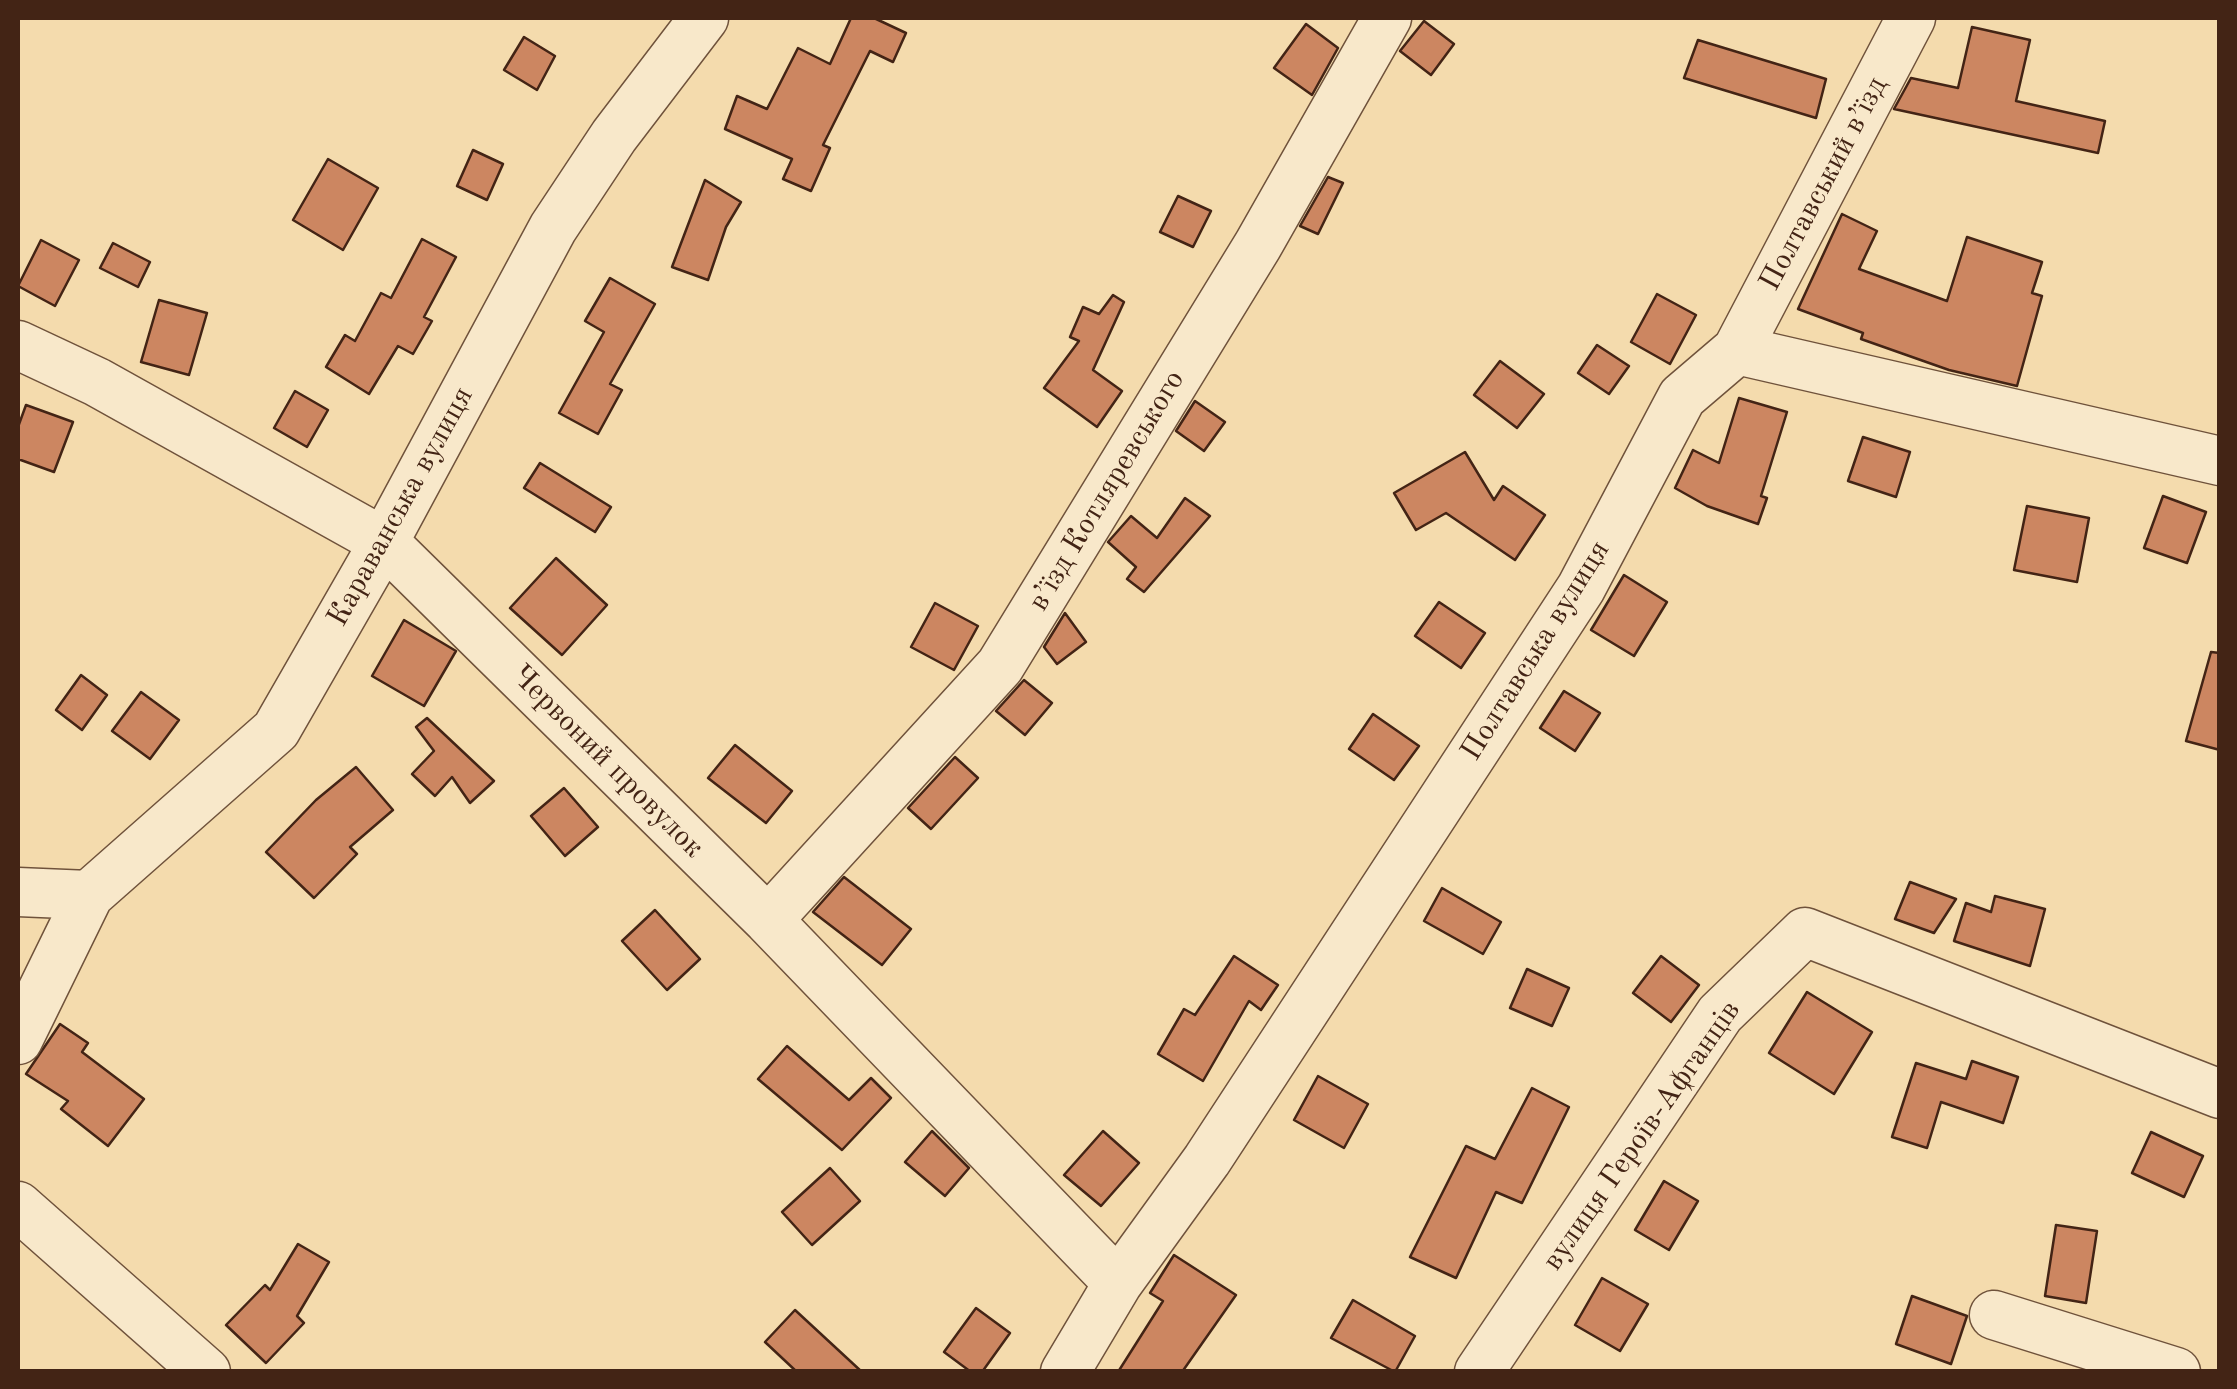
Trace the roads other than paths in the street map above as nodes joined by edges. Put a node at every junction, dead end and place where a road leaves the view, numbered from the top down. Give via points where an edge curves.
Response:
1 (704, 18) edge
2 (1386, 18) edge
3 (1911, 18) edge
4 (18, 344) edge
5 (1737, 350) junction
6 (2220, 461) edge
7 (384, 542) junction
8 (18, 892) edge
9 (90, 895) junction
10 (768, 920) junction
11 (18, 1040) edge
12 (2220, 1094) edge
13 (18, 1206) edge
14 (1118, 1283) junction
15 (1994, 1315) dead end
16 (206, 1372) edge
17 (1065, 1372) edge
18 (1479, 1372) edge
19 (2176, 1372) edge

1 - 7 street, Караванська вулиця via 553,228
2 - 10 street, в’їзд Котляревського via 1258,245 1000,666
3 - 5 street, Полтавський в’їзд
4 - 7 street, Червоний провулок
5 - 6 street
5 - 14 street, Полтавська вулиця via 1682,398 1582,588 1207,1160
7 - 9 street, Караванська вулиця via 276,730
7 - 10 street, Червоний провулок
8 - 9 street
9 - 11 street
10 - 14 street, Червоний провулок
12 - 18 street, вулиця Героїв-Афганців via 1805,932 1720,1014
13 - 16 street
14 - 17 street, Полтавська вулиця
15 - 19 street

